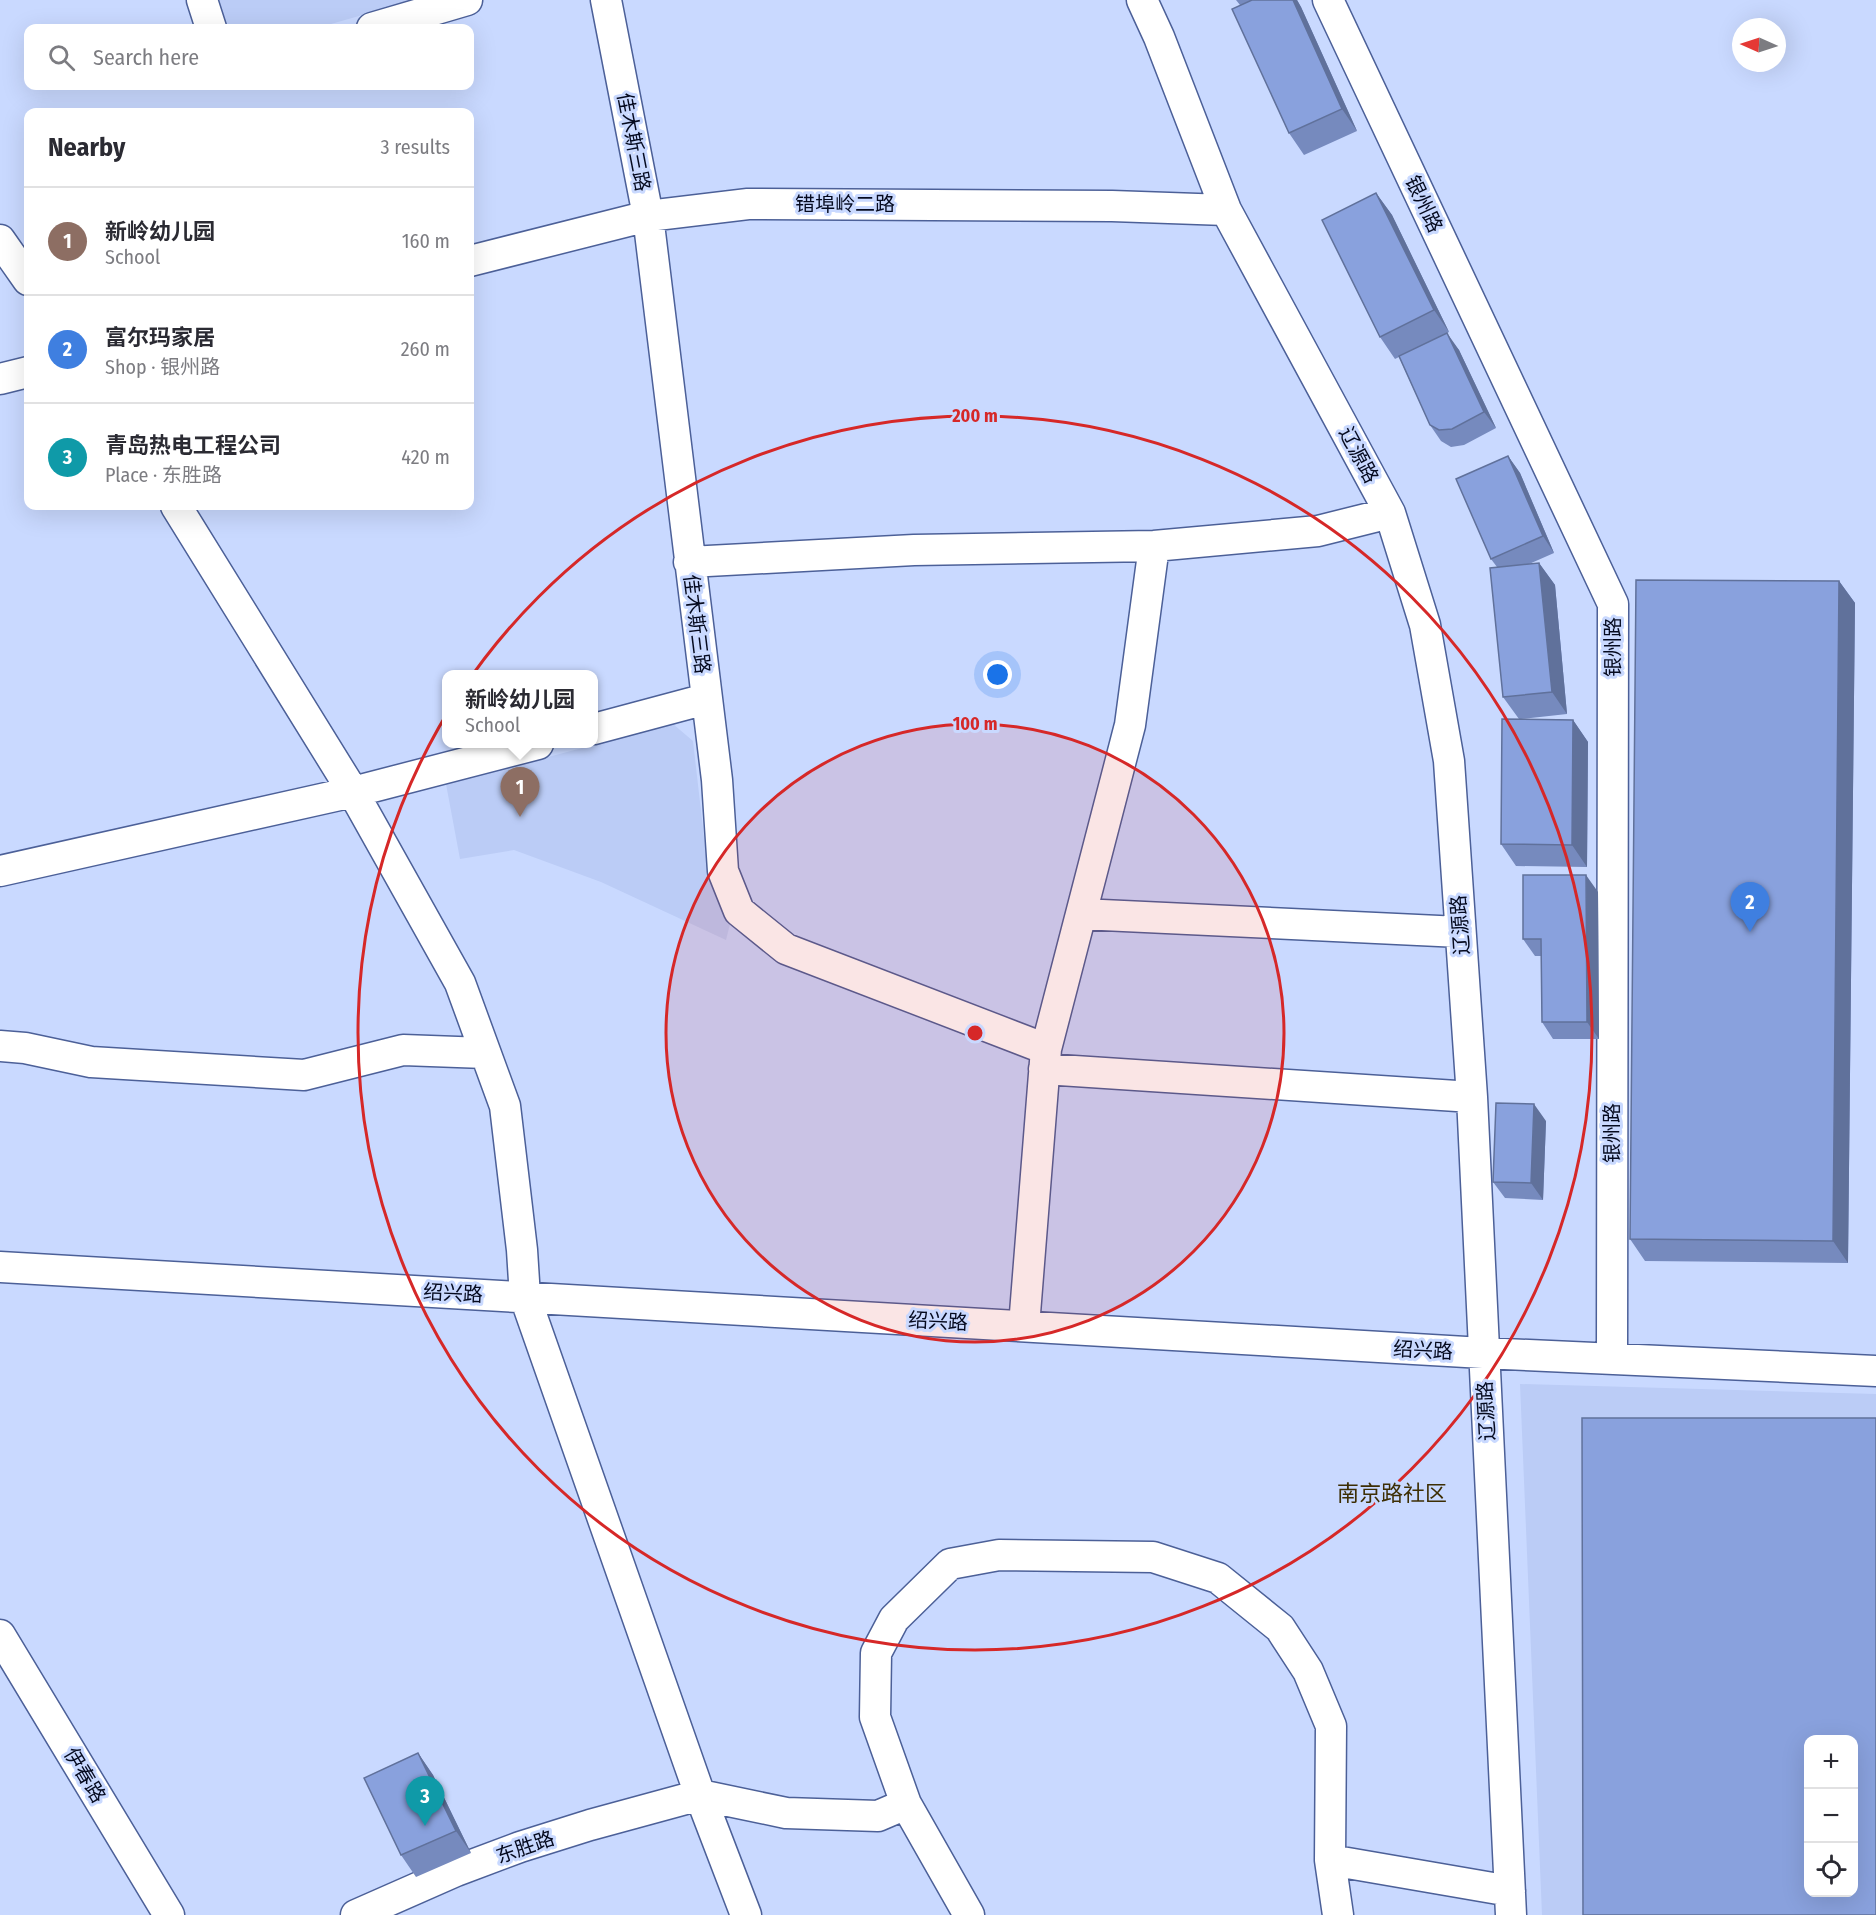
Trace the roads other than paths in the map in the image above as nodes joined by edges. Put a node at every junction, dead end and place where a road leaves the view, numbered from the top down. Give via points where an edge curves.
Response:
1 (202, 0) edge
2 (467, 0) edge
3 (606, 0) edge
4 (1142, 0) edge
5 (1328, 0) edge
6 (210, 24) edge
7 (386, 24) edge
8 (1226, 210) junction
9 (648, 216) junction
10 (0, 240) edge
11 (474, 260) edge
12 (24, 274) edge
13 (24, 373) edge
14 (0, 379) edge
15 (178, 510) edge
16 (1390, 513) junction
17 (1154, 546) junction
18 (689, 562) junction
19 (706, 699) junction
20 (598, 728) edge
21 (523, 748) edge
22 (353, 792) junction
23 (0, 871) edge
24 (1081, 914) junction
25 (1461, 932) junction
26 (0, 1046) edge
27 (486, 1053) junction
28 (1045, 1059) junction
29 (1472, 1097) junction
30 (0, 1267) edge
31 (525, 1297) junction
32 (1024, 1326) junction
33 (1483, 1353) junction
34 (1612, 1359) junction
35 (1876, 1371) edge
36 (4, 1650) edge
37 (700, 1795) junction
38 (906, 1804) junction
39 (1330, 1860) junction
40 (1510, 1903) edge
41 (168, 1915) edge
42 (356, 1915) edge
43 (746, 1915) edge
44 (969, 1915) edge
45 (1338, 1915) edge

1 - 6 street
2 - 7 street
3 - 9 street, 佳木斯三路
4 - 8 street, 辽源路
5 - 34 street, 银州路 via 1613,604
8 - 9 street, 错埠岭二路 via 748,204
8 - 16 street, 辽源路
9 - 11 street, 错埠岭二路
9 - 18 street, 佳木斯三路
10 - 12 street
13 - 14 street
15 - 22 street
16 - 17 street via 1318,531
16 - 25 street, 辽源路 via 1425,625 1449,762
17 - 18 street via 914,550
17 - 24 street via 1130,725
18 - 19 street, 佳木斯三路
19 - 20 street
19 - 28 street, 佳木斯三路 via 723,871 739,911 786,949
21 - 22 street
22 - 23 street
22 - 27 street via 460,983
24 - 25 street
24 - 28 street
25 - 29 street, 辽源路
26 - 27 street via 91,1062 304,1074 403,1050
27 - 31 street via 505,1106
28 - 29 street, 佳木斯三路
28 - 32 street
29 - 33 street, 辽源路
30 - 31 street, 绍兴路
31 - 32 street, 绍兴路
31 - 37 street
32 - 33 street, 绍兴路
33 - 34 street, 绍兴路
33 - 40 street, 辽源路
34 - 35 street, 绍兴路
36 - 41 street, 伊春路
37 - 38 street via 786,1813 878,1816
37 - 42 street, 东胜路 via 520,1847
37 - 43 street
38 - 39 street via 875,1717 876,1653 894,1619 950,1564 999,1555 1153,1557 1218,1578 1280,1628 1308,1671 1331,1726
38 - 44 street
39 - 40 street
39 - 45 street

